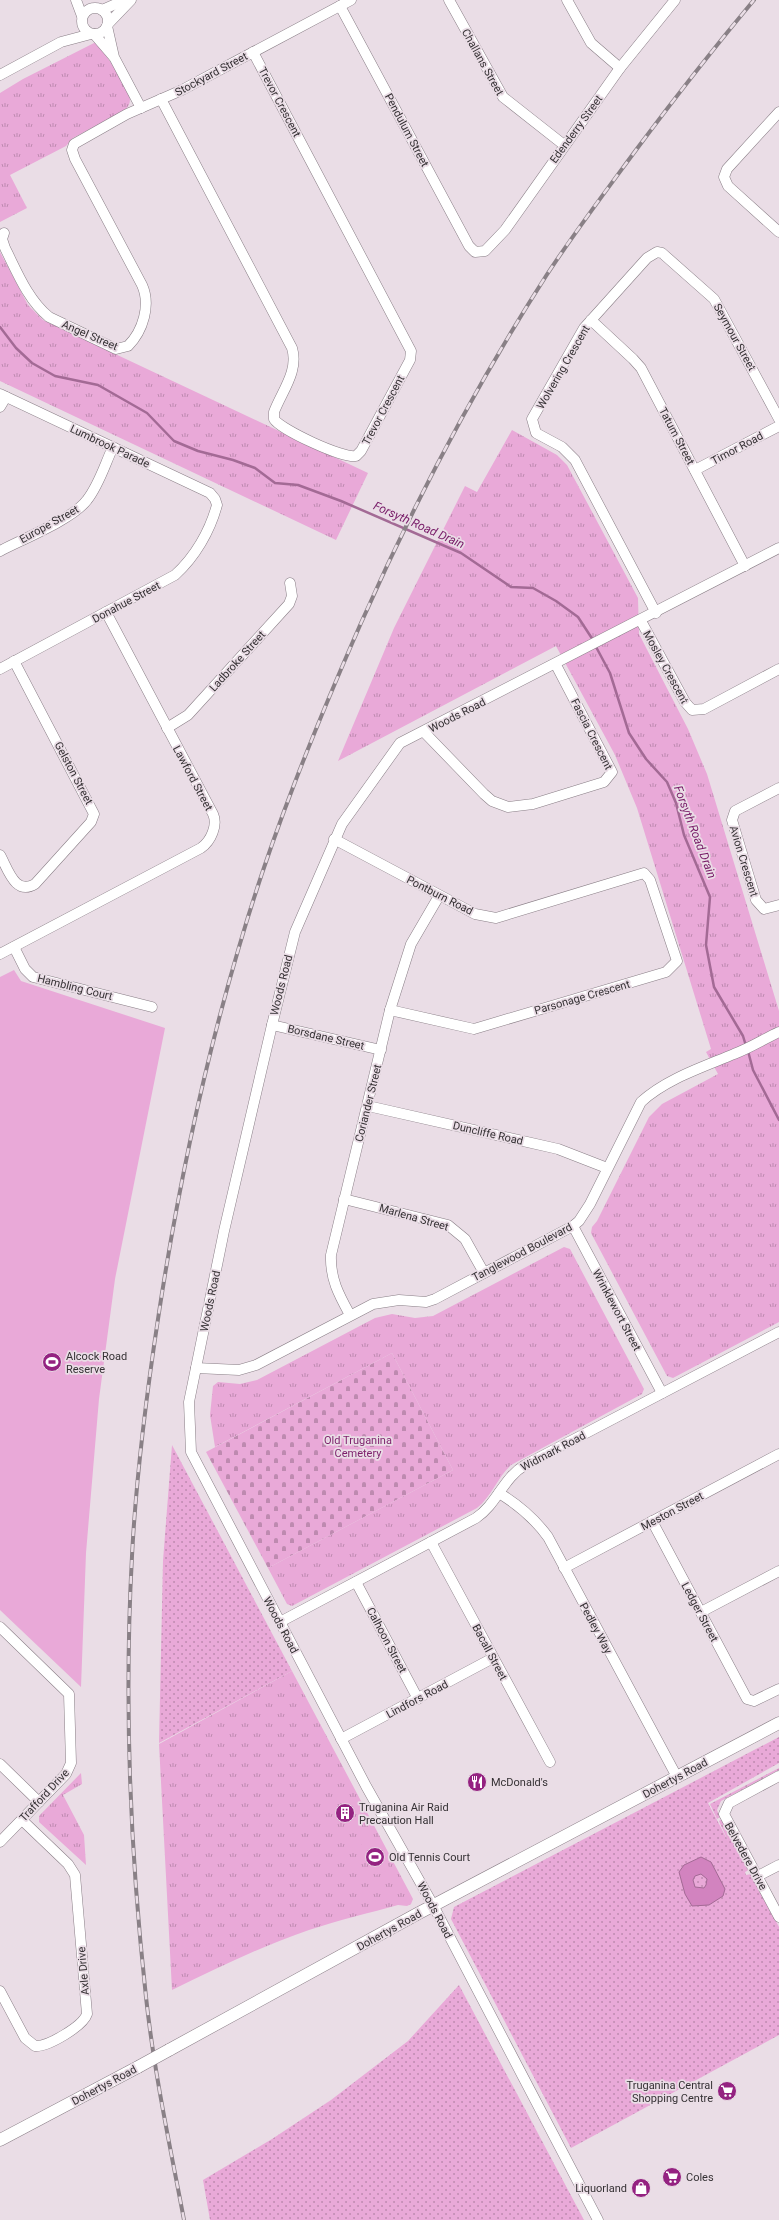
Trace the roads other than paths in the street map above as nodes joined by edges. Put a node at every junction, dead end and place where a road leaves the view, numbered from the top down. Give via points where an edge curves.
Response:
1 (76, 0) edge
2 (125, 0) edge
3 (131, 0) edge
4 (351, 0) edge
5 (449, 0) edge
6 (567, 0) edge
7 (675, 0) edge
8 (97, 6) edge
9 (340, 6) junction
10 (82, 19) junction
11 (107, 25) junction
12 (93, 34) junction
13 (61, 42) junction
14 (253, 52) junction
15 (114, 58) junction
16 (620, 68) junction
17 (0, 75) edge
18 (161, 100) junction
19 (141, 108) junction
20 (779, 112) edge
21 (564, 145) junction
22 (72, 147) joint
23 (779, 232) edge
24 (4, 233) dead end
25 (475, 252) joint
26 (657, 252) joint
27 (591, 320) junction
28 (3, 396) edge
29 (0, 408) edge
30 (779, 419) edge
31 (779, 426) edge
32 (113, 447) junction
33 (695, 470) junction
34 (217, 502) joint
35 (779, 548) edge
36 (0, 551) edge
37 (745, 566) junction
38 (290, 583) dead end
39 (106, 612) junction
40 (656, 613) junction
41 (641, 621) junction
42 (14, 661) junction
43 (558, 664) junction
44 (0, 669) edge
45 (779, 669) edge
46 (167, 728) junction
47 (424, 732) junction
48 (779, 788) edge
49 (334, 839) junction
50 (0, 855) edge
51 (644, 873) joint
52 (439, 896) junction
53 (779, 905) edge
54 (14, 947) junction
55 (0, 954) edge
56 (152, 1007) dead end
57 (390, 1010) junction
58 (272, 1025) junction
59 (779, 1032) edge
60 (381, 1050) junction
61 (368, 1106) junction
62 (607, 1168) junction
63 (344, 1199) junction
64 (573, 1226) junction
65 (484, 1273) junction
66 (350, 1315) junction
67 (779, 1332) edge
68 (196, 1368) junction
69 (662, 1393) junction
70 (779, 1454) edge
71 (499, 1492) junction
72 (652, 1521) junction
73 (431, 1542) junction
74 (564, 1568) junction
75 (779, 1571) edge
76 (356, 1582) junction
77 (701, 1612) junction
78 (280, 1622) junction
79 (0, 1627) edge
80 (493, 1658) junction
81 (779, 1688) edge
82 (418, 1699) junction
83 (779, 1723) edge
84 (341, 1739) junction
85 (550, 1762) dead end
86 (0, 1764) edge
87 (779, 1776) edge
88 (677, 1777) junction
89 (39, 1802) junction
90 (22, 1820) junction
91 (0, 1842) edge
92 (779, 1865) edge
93 (758, 1876) junction
94 (434, 1906) junction
95 (779, 1917) edge
96 (0, 1992) edge
97 (0, 2140) edge
98 (598, 2220) edge

1 - 10 street
2 - 8 street
3 - 11 street
4 - 9 street, Stockyard Street
5 - 21 street, Challans Street via 502,98
6 - 16 street via 591,43
7 - 16 street, Edenderry Street
8 - 10 street via 88,9
8 - 11 street via 108,17
9 - 14 street, Stockyard Street
9 - 25 street, Pendulum Street via 468,246
10 - 12 street via 83,28
10 - 13 street
11 - 12 street via 102,32
11 - 15 street
12 - 13 street
12 - 15 street
13 - 17 street
14 - 18 street, Stockyard Street
14 - 18 street, Trevor Crescent via 411,351 410,360 356,456 341,454 282,427 274,419 274,412 293,368 292,348
15 - 19 street
16 - 21 street, Edenderry Street
18 - 19 street, Stockyard Street
19 - 22 street, Stockyard Street via 81,138
20 - 23 street via 727,170 724,177 728,186
21 - 25 street, Edenderry Street via 505,230 487,249
22 - 24 street, Angel Street via 75,159 145,292 147,304 144,316 131,344 123,349 116,349 49,317 31,298 5,248 2,239
26 - 27 street, Wolvering Crescent via 647,258
26 - 30 street, Seymour Street via 668,257 714,299
27 - 33 street, Tatum Street via 641,368
27 - 40 street, Wolvering Crescent via 580,334 532,419 536,432 562,447 575,460
28 - 29 street
28 - 32 street, Lumbrook Parade
31 - 33 street, Timor Road
32 - 34 street, Lumbrook Parade via 210,493
32 - 36 street, Europe Street via 92,493 83,505
33 - 37 street, Tatum Street
34 - 39 street, Donahue Street via 215,512 197,549 182,568 162,583
35 - 37 street, Woods Road
37 - 40 street, Woods Road
38 - 46 street, Ladbroke Street via 292,596 289,604 188,715
39 - 42 street, Donahue Street
39 - 46 street, Lawford Street
40 - 41 street, Woods Road
41 - 43 street, Woods Road
41 - 45 street, Mosley Crescent via 685,702 692,710 704,709
42 - 44 street, Donahue Street
42 - 50 street, Gelston Street via 94,814 88,826 34,884 23,888 15,883
43 - 47 street, Woods Road
43 - 47 street, Fascia Crescent via 612,772 604,782 533,804 508,807 484,794
46 - 54 street, Lawford Street via 214,818 207,844
47 - 49 street, Woods Road via 400,743
48 - 53 street, Avion Crescent via 736,811 732,820 756,900 764,909
49 - 52 street, Pontburn Road
49 - 58 street, Woods Road via 295,932
51 - 52 street, Pontburn Road via 496,918 475,914
51 - 57 street, Parsonage Crescent via 650,880 677,961 666,972 474,1029
52 - 57 street, Coriander Street via 411,944
54 - 55 street, Lawford Street
54 - 56 street, Hambling Court via 25,969 33,977
57 - 60 street, Coriander Street
58 - 60 street, Borsdane Street
58 - 68 street, Woods Road via 224,1231
59 - 62 street, Tanglewood Boulevard via 650,1094 641,1102
60 - 61 street, Coriander Street
61 - 62 street, Duncliffe Road via 558,1149
61 - 63 street, Coriander Street
62 - 64 street, Tanglewood Boulevard via 584,1214
63 - 65 street, Marlena Street via 448,1225 465,1239
63 - 66 street, Coriander Street via 330,1269 334,1284
64 - 65 street, Tanglewood Boulevard
64 - 69 street, Wrinklewort Street
65 - 66 street, Tanglewood Boulevard via 426,1302 383,1301
66 - 68 street, Tanglewood Boulevard via 256,1365 239,1370
67 - 69 street, Widmark Road
68 - 78 street, Woods Road via 189,1402 191,1452
69 - 71 street, Widmark Road via 516,1470
70 - 72 street, Meston Street
71 - 73 street, Widmark Road via 486,1512
71 - 74 street, Pedley Way via 513,1501 541,1527
72 - 74 street, Meston Street
72 - 77 street, Ledger Street
73 - 76 street, Widmark Road
73 - 80 street, Bacall Street
74 - 88 street, Pedley Way
75 - 77 street
76 - 78 street, Widmark Road
76 - 82 street, Calhoon Street
77 - 81 street, Ledger Street via 750,1701 758,1700
78 - 84 street, Woods Road
79 - 89 street, Trafford Drive via 70,1696 71,1767
80 - 82 street, Lindfors Road
80 - 85 street, Bacall Street
82 - 84 street, Lindfors Road
83 - 88 main road, Dohertys Road
84 - 94 street, Woods Road
86 - 89 street
87 - 93 street, Belvedere Drive via 734,1799 726,1807 726,1818
88 - 94 main road, Dohertys Road
89 - 90 street, Trafford Drive
90 - 91 street, Trafford Drive
90 - 96 street, Axle Drive via 68,1864 75,1875 87,2014 79,2026 46,2044 35,2046 25,2038
92 - 93 street
93 - 95 street, Belvedere Drive
94 - 97 main road, Dohertys Road, bridge
94 - 98 street, Woods Road

